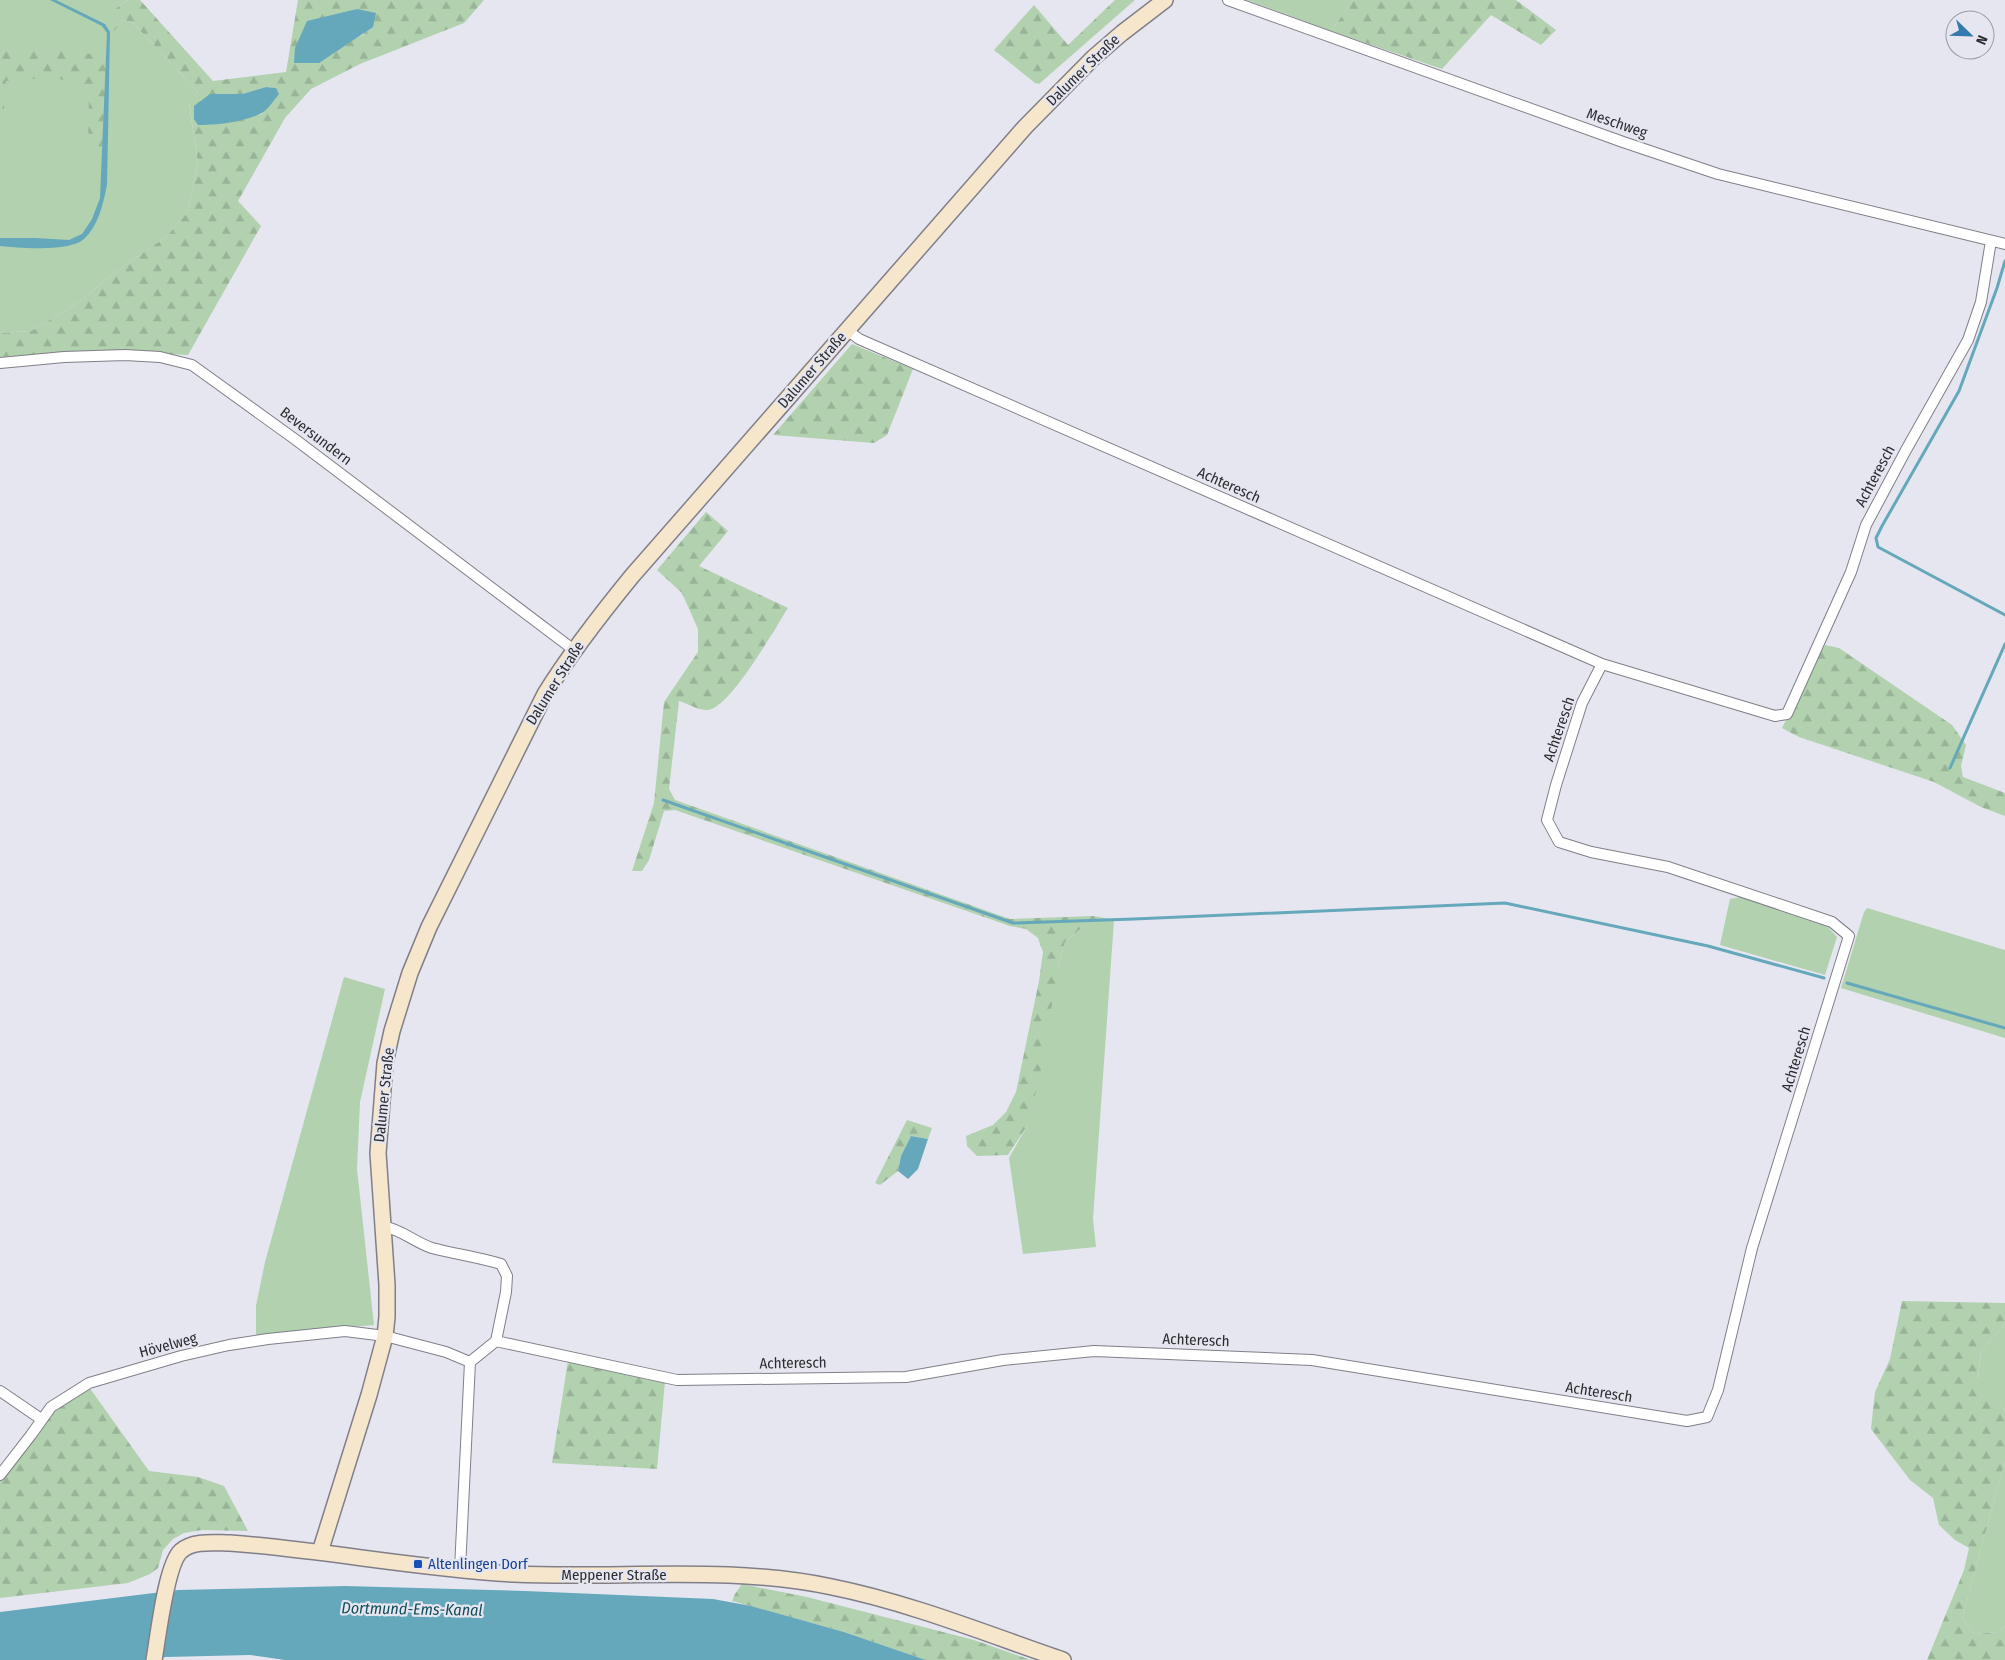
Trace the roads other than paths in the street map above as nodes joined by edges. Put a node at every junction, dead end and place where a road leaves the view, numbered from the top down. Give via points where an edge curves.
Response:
1 (1165, 0) edge
2 (1228, 0) edge
3 (1991, 241) junction
4 (2005, 244) edge
5 (847, 330) junction
6 (0, 363) edge
7 (574, 650) junction
8 (1602, 664) junction
9 (382, 1226) junction
10 (385, 1336) junction
11 (496, 1340) junction
12 (470, 1362) junction
13 (0, 1390) edge
14 (42, 1419) junction
15 (0, 1475) edge
16 (320, 1552) junction
17 (460, 1569) junction
18 (154, 1660) edge
19 (1064, 1660) edge

1 - 5 main road, Dalumer Straße via 1122,32 1066,84
2 - 3 street, Meschweg via 1718,174
3 - 4 street, Meschweg
3 - 8 street, Achteresch via 1980,302 1968,340 1866,525 1851,572 1787,714 1775,716
5 - 7 main road, Dalumer Straße via 632,576
5 - 8 street, Achteresch via 859,339
6 - 7 street, Beversundern via 124,355 160,357 192,365
7 - 9 main road, Dalumer Straße via 525,732 429,927 410,973 392,1031 383,1081 378,1154
8 - 11 street, Achteresch via 1582,703 1547,820 1559,842 1591,852 1668,867 1832,922 1849,936 1752,1248 1718,1390 1707,1417 1687,1421 1312,1360 1094,1351 1003,1360 906,1376 677,1380
9 - 10 main road, Dalumer Straße via 387,1285
9 - 11 street via 392,1227 432,1248 501,1264 507,1276 506,1292
10 - 12 street via 446,1352
10 - 14 street, Hövelweg via 345,1331 268,1339 181,1356 89,1383 51,1406
10 - 16 main road, Dalumer Straße via 370,1395
11 - 12 street
12 - 17 street
13 - 14 street
14 - 15 street, Hövelweg
16 - 17 main road, Meppener Straße
16 - 18 main road, Meppener Straße via 230,1543 200,1544 181,1551 170,1573
17 - 19 main road, Meppener Straße via 513,1574 739,1575 787,1579 831,1586 897,1603

